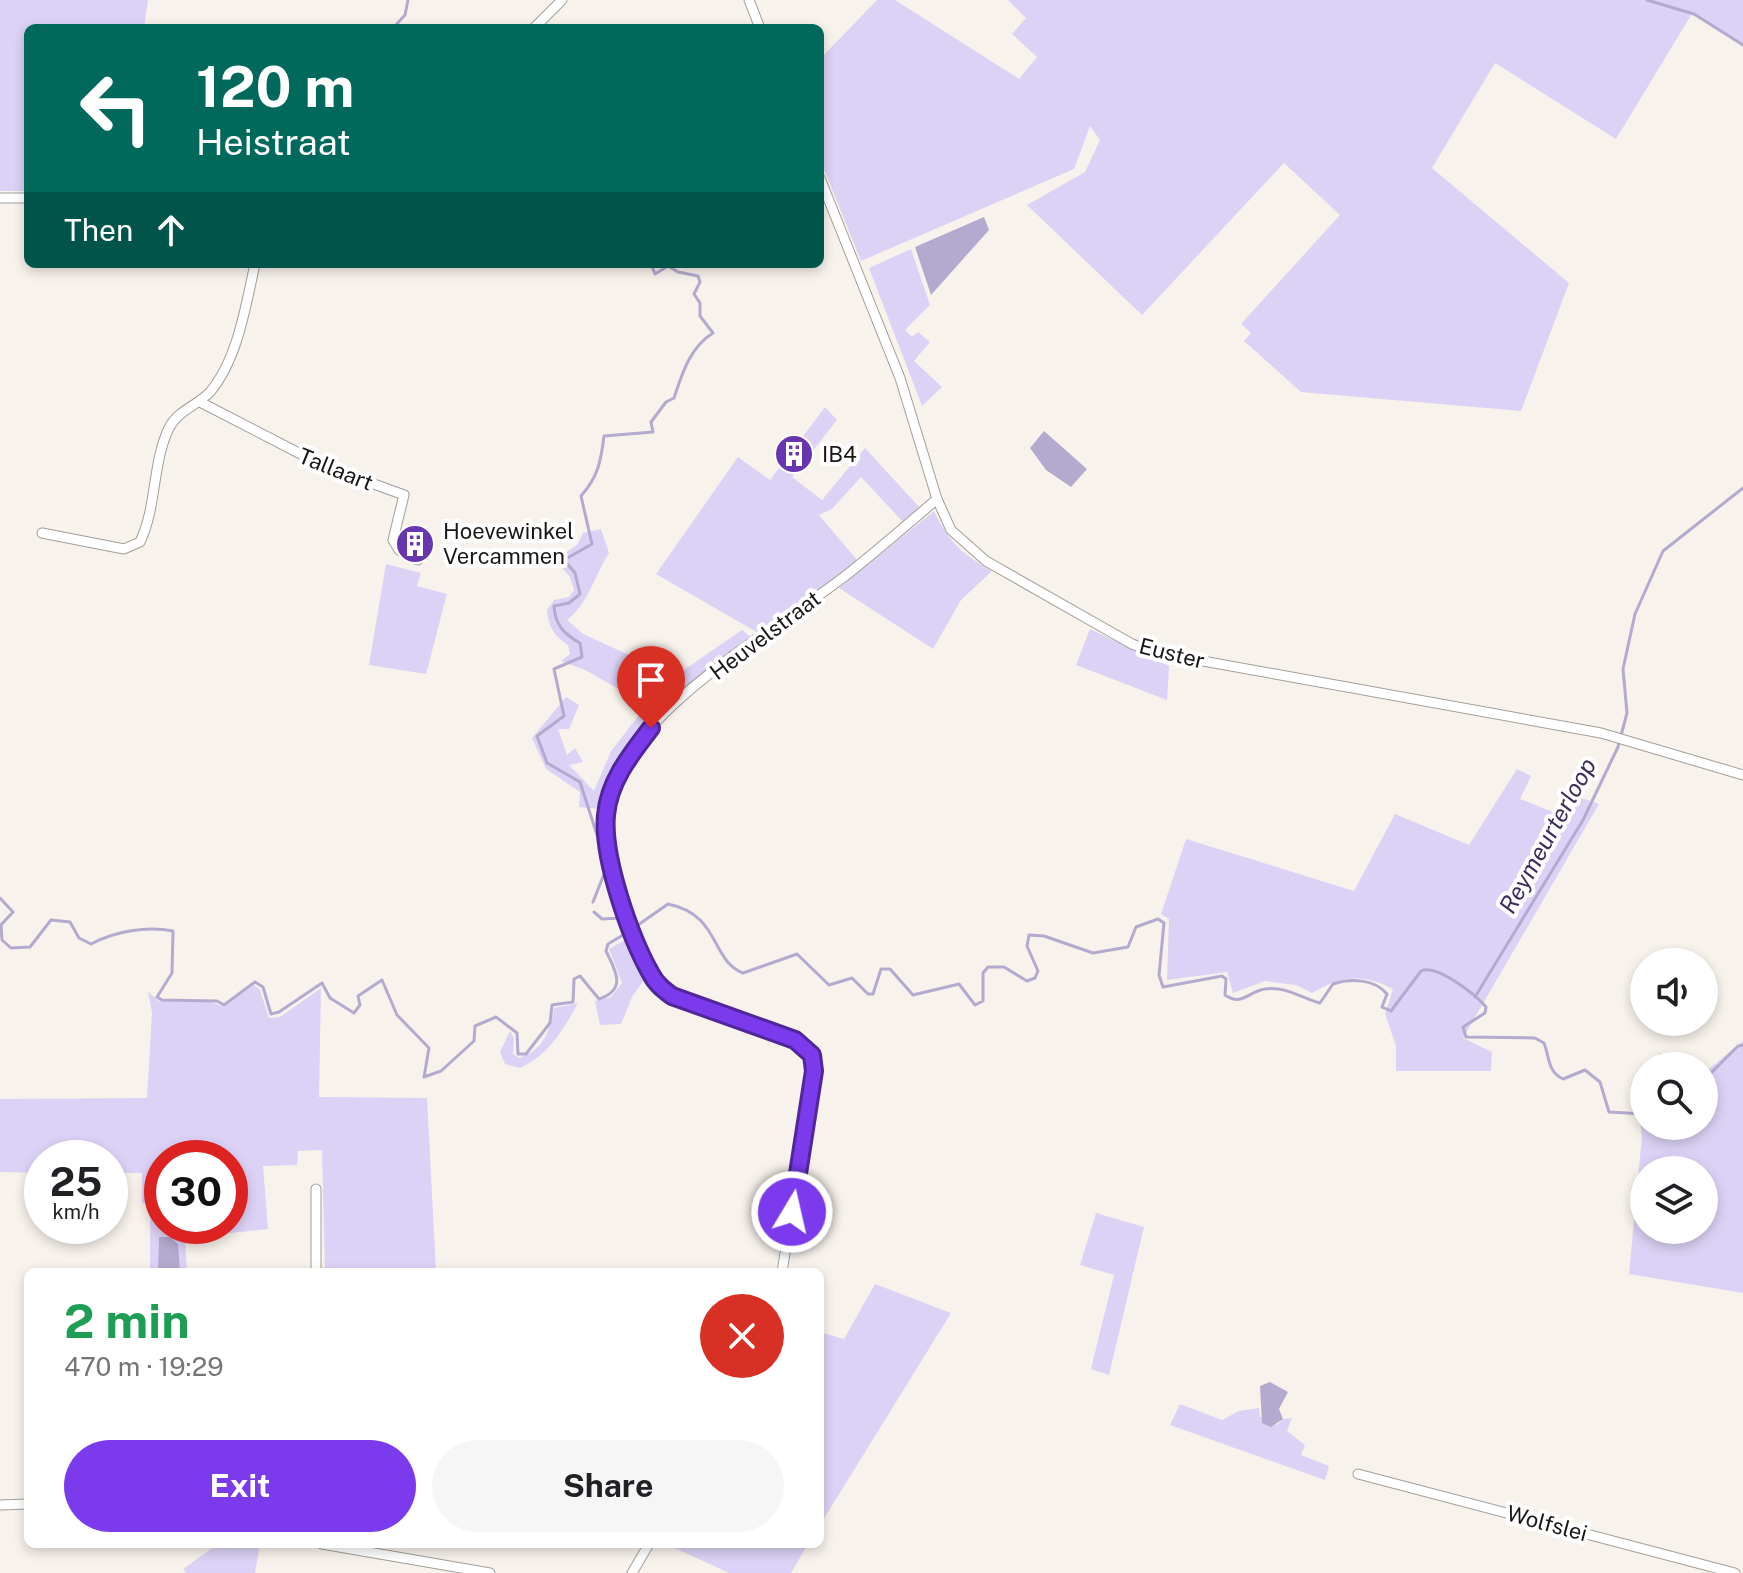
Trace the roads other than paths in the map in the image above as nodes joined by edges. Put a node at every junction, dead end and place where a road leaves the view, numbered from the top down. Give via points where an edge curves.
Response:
1 (562, 0) edge
2 (749, 0) edge
3 (538, 24) edge
4 (758, 24) edge
5 (824, 188) edge
6 (0, 198) edge
7 (24, 198) edge
8 (254, 268) edge
9 (200, 402) junction
10 (937, 499) junction
11 (42, 533) dead end
12 (418, 560) dead end
13 (1743, 775) edge
14 (316, 1189) dead end
15 (316, 1268) edge
16 (783, 1268) edge
17 (1358, 1474) dead end
18 (24, 1504) edge
19 (0, 1505) edge
20 (345, 1548) edge
21 (647, 1548) edge
22 (490, 1573) edge
23 (632, 1573) edge
24 (1735, 1573) edge

1 - 3 street
2 - 4 street
5 - 10 street, Euster via 900,378
6 - 7 street
8 - 9 street via 226,364
9 - 11 street via 181,412 169,429 145,532 133,548
9 - 12 street, Tallaart via 322,465 404,495 393,540 399,550
10 - 13 street, Euster via 951,530 986,561 1153,652 1601,733
10 - 16 street, Heuvelstraat via 849,573 668,709 630,756 611,790 606,825 617,884 650,973 672,996 795,1040 812,1055 814,1071
14 - 15 street
17 - 24 street, Wolfslei
18 - 19 street
20 - 22 street
21 - 23 street

